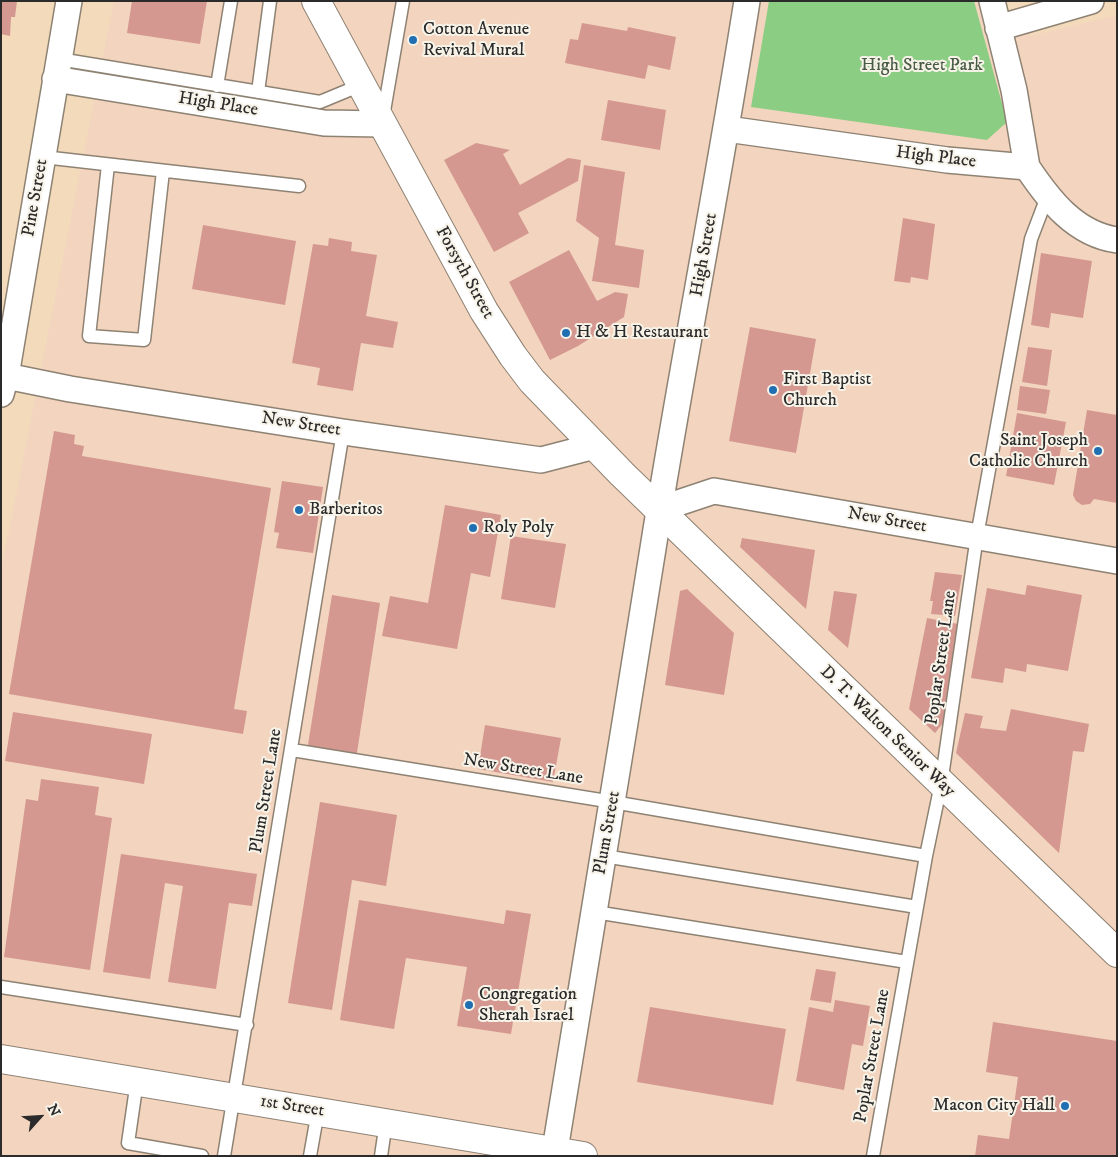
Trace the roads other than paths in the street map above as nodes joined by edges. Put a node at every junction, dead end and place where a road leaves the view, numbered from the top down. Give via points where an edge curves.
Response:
1 (69, 1) edge
2 (231, 1) edge
3 (270, 1) edge
4 (316, 1) edge
5 (403, 1) edge
6 (748, 1) edge
7 (992, 1) edge
8 (1091, 1) edge
9 (998, 28) junction
10 (57, 69) junction
11 (361, 85) junction
12 (218, 86) junction
13 (258, 92) junction
14 (382, 124) junction
15 (727, 128) junction
16 (43, 158) junction
17 (108, 165) junction
18 (1027, 167) junction
19 (163, 171) junction
20 (299, 186) dead end
21 (1047, 197) junction
22 (1117, 240) edge
23 (3, 385) edge
24 (343, 432) junction
25 (595, 446) junction
26 (660, 509) junction
27 (977, 536) junction
28 (1117, 561) edge
29 (292, 750) junction
30 (941, 784) junction
31 (613, 802) junction
32 (604, 856) junction
33 (926, 856) junction
34 (917, 907) junction
35 (595, 912) junction
36 (1117, 953) edge
37 (907, 962) junction
38 (1, 987) edge
39 (247, 1025) junction
40 (1, 1059) edge
41 (138, 1081) junction
42 (234, 1097) junction
43 (318, 1111) junction
44 (386, 1122) junction
45 (486, 1147) edge
46 (554, 1153) edge
47 (202, 1156) edge
48 (224, 1156) edge
49 (310, 1156) edge
50 (382, 1156) edge
51 (583, 1156) edge
52 (873, 1156) edge

1 - 10 street, Pine Street
2 - 12 lane
3 - 13 lane
4 - 11 street, Forsyth Street
5 - 14 lane
6 - 15 street, High Street
7 - 9 street
8 - 9 street
9 - 18 street via 1014,90
10 - 12 lane
10 - 14 street, High Place via 324,123
10 - 16 street, Pine Street
11 - 13 lane via 320,102
11 - 14 street, Forsyth Street
12 - 13 lane
14 - 25 street, Forsyth Street via 512,356
15 - 18 street, High Place via 947,160
15 - 26 street, High Street
16 - 17 lane
16 - 23 street, Pine Street
17 - 19 lane
17 - 19 lane via 89,336 144,340
18 - 21 street
19 - 20 lane
21 - 22 street via 1070,220 1105,238
21 - 27 lane, Poplar Street Lane via 1031,240
23 - 24 street, New Street via 80,390
24 - 25 street, New Street via 541,460
24 - 29 lane, Plum Street Lane
25 - 26 street, Forsyth Street
26 - 27 street, New Street via 714,491
26 - 30 street, D. T. Walton Senior Way
26 - 31 street, Plum Street
27 - 28 street, New Street
27 - 30 lane, Poplar Street Lane
29 - 31 lane, New Street Lane
29 - 39 lane, Plum Street Lane
30 - 33 lane, Poplar Street Lane
30 - 36 street, D. T. Walton Senior Way
31 - 32 street, Plum Street
31 - 33 lane, New Street Lane
32 - 34 lane
32 - 35 street, Plum Street
33 - 34 lane, Poplar Street Lane
34 - 37 lane, Poplar Street Lane
35 - 37 lane
35 - 46 street, Plum Street
37 - 52 lane, Poplar Street Lane
38 - 39 lane
39 - 42 lane, Plum Street Lane
40 - 41 street, 1st Street
41 - 42 street, 1st Street
41 - 47 lane via 128,1143
42 - 43 street, 1st Street
42 - 48 lane, Plum Street Lane
43 - 44 street, 1st Street
43 - 49 lane
44 - 45 street, 1st Street
44 - 50 lane
45 - 46 street, 1st Street
46 - 51 street, 1st Street

